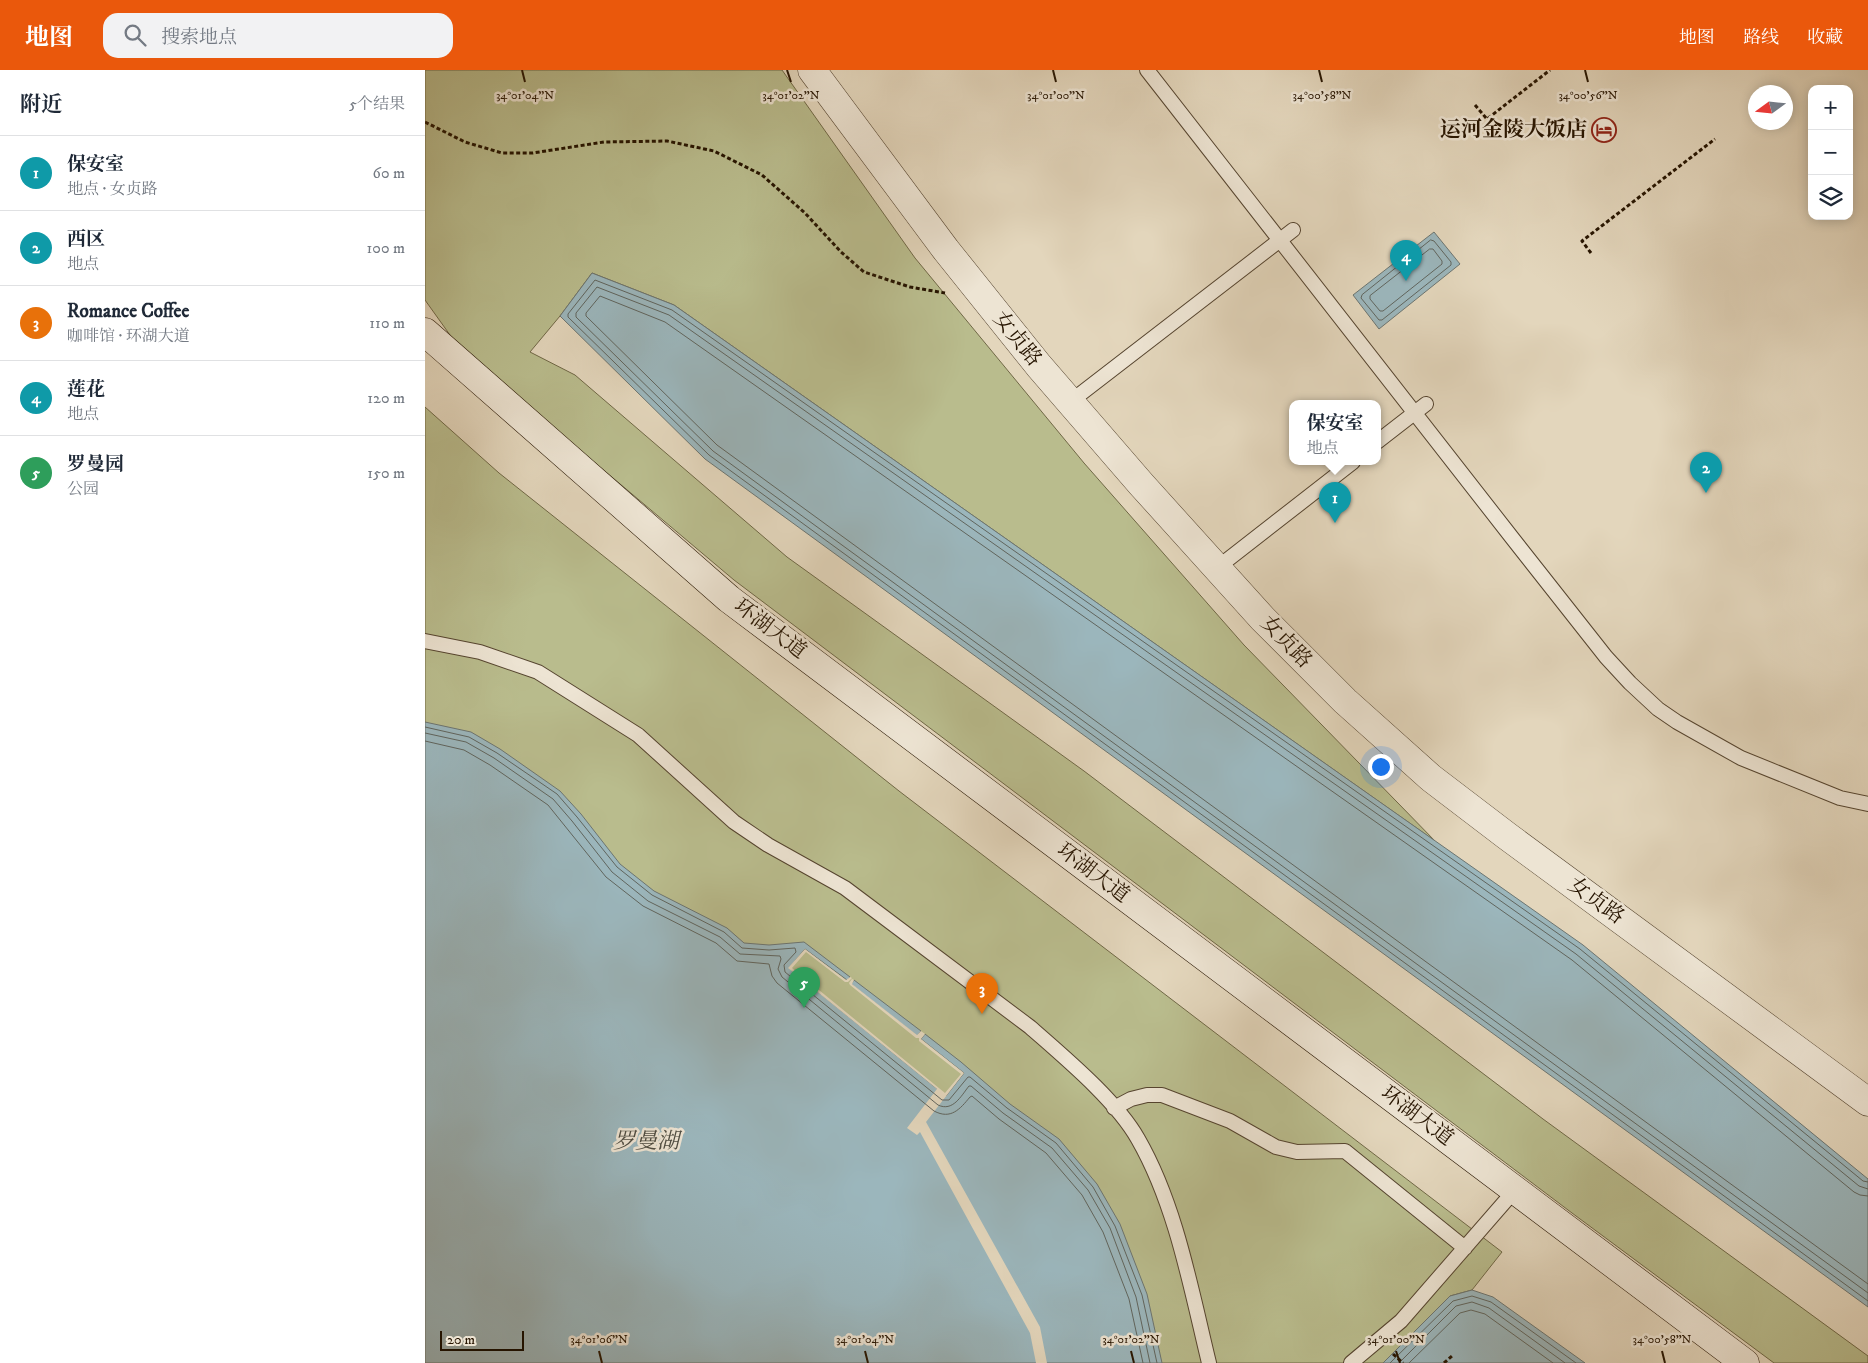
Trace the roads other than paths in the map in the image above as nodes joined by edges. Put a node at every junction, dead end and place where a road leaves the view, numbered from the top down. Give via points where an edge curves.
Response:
1 (812, 70) edge
2 (1147, 70) edge
3 (1293, 230) dead end
4 (1279, 241) junction
5 (425, 321) edge
6 (425, 332) edge
7 (459, 362) junction
8 (1070, 402) junction
9 (1426, 404) dead end
10 (1414, 413) junction
11 (1381, 439) edge
12 (1349, 465) edge
13 (1217, 568) junction
14 (425, 640) edge
15 (1868, 804) edge
16 (1868, 1102) edge
17 (1114, 1108) junction
18 (1515, 1190) junction
19 (1465, 1248) junction
20 (1209, 1363) edge
21 (1351, 1363) edge
22 (1745, 1363) edge

1 - 8 main road, 女贞路 via 940,243
2 - 4 lane
3 - 4 lane
4 - 8 lane
4 - 10 lane
5 - 7 main road
6 - 7 main road
7 - 18 main road, 环湖大道 via 729,599
8 - 13 main road, 女贞路
9 - 10 lane
10 - 11 lane
10 - 15 lane via 1606,657 1658,709 1741,758 1840,798
12 - 13 lane
13 - 16 main road, 女贞路 via 1263,620 1345,701 1431,778
14 - 17 lane via 480,652 538,672 638,735 735,822 768,845 845,888 1030,1028
17 - 19 lane via 1131,1099 1162,1095 1230,1121 1276,1148 1297,1152 1345,1151
17 - 20 lane via 1138,1138 1157,1179 1174,1226
18 - 19 lane
18 - 22 main road, 环湖大道
19 - 21 lane via 1401,1320

